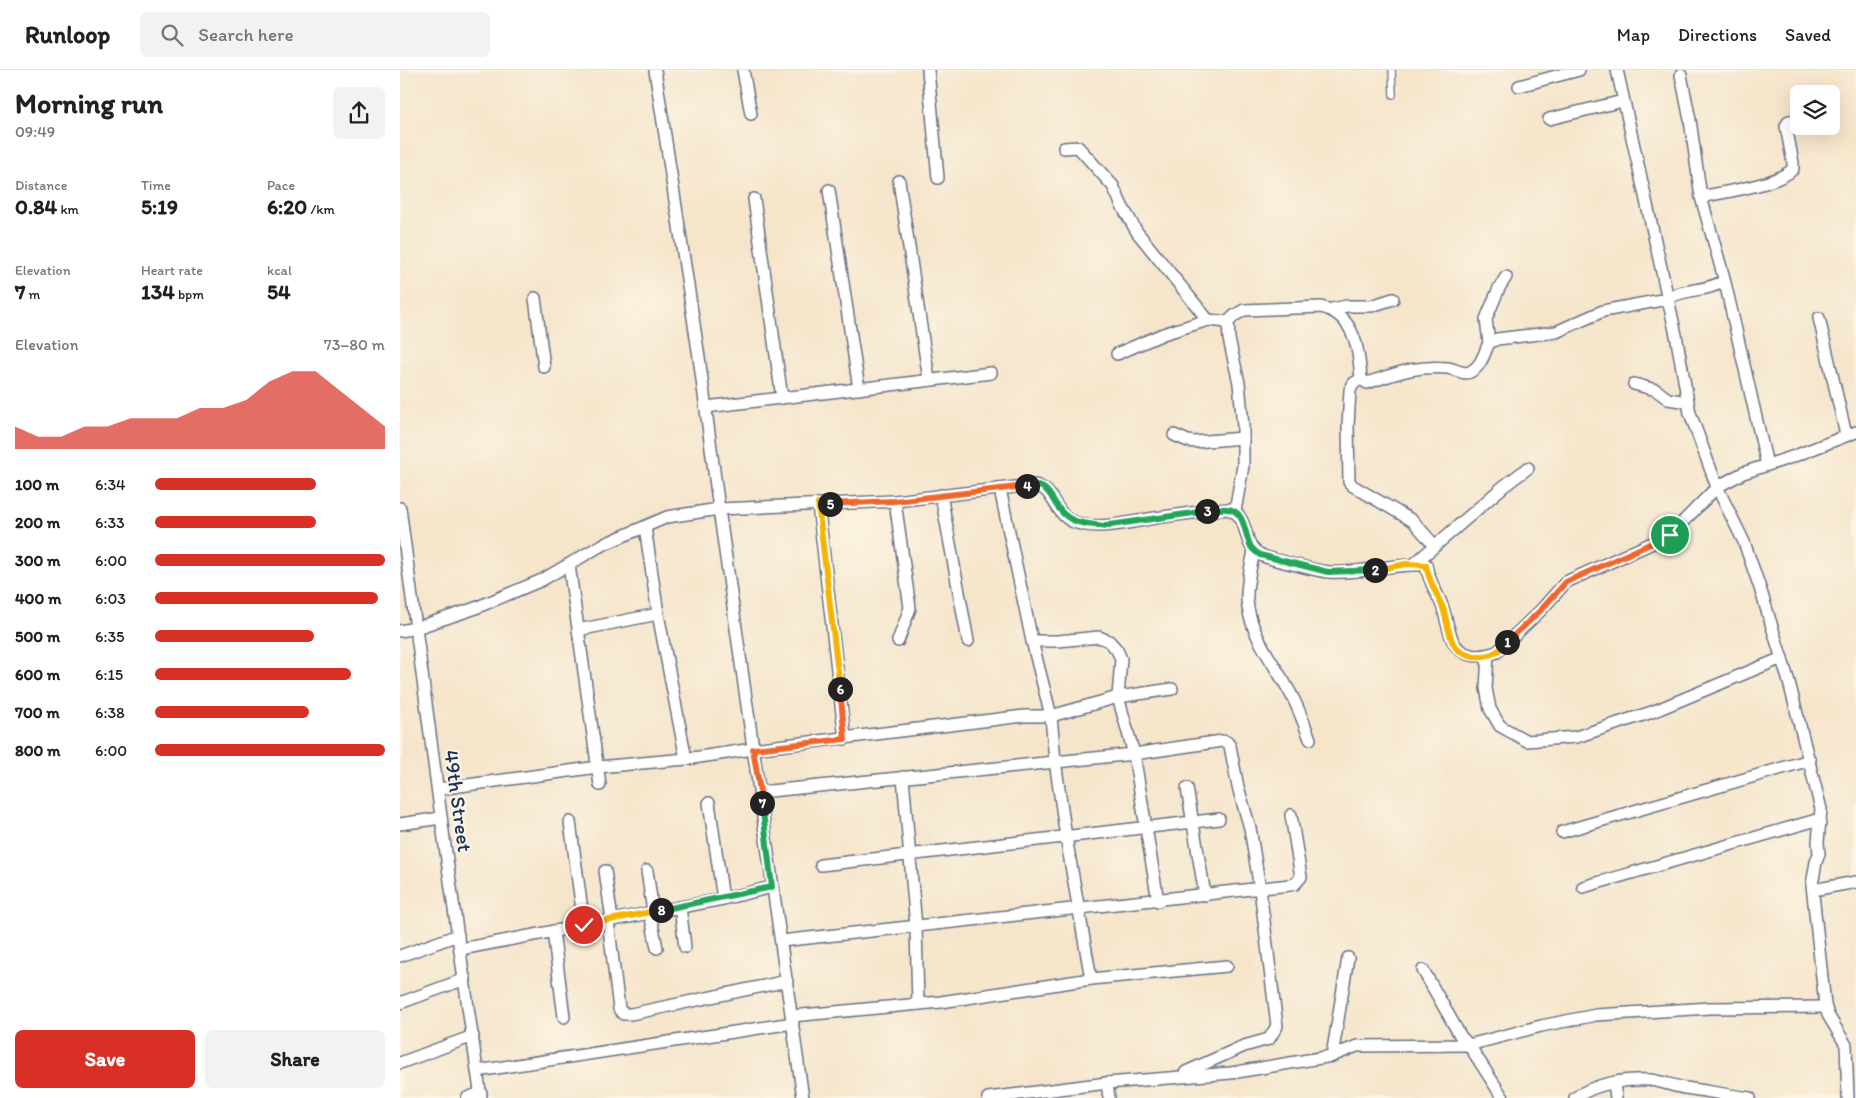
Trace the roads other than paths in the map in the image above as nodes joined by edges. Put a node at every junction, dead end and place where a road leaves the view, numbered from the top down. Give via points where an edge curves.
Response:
1 (655, 70) edge
2 (742, 70) edge
3 (928, 70) edge
4 (1392, 70) edge
5 (1579, 70) edge
6 (1617, 70) edge
7 (1681, 76) dead end
8 (1519, 86) dead end
9 (1393, 95) dead end
10 (1623, 101) junction
11 (750, 114) dead end
12 (1549, 119) dead end
13 (1790, 121) edge
14 (1064, 148) dead end
15 (938, 178) dead end
16 (899, 181) dead end
17 (830, 190) dead end
18 (1701, 197) junction
19 (754, 199) dead end
20 (1506, 277) dead end
21 (1724, 281) junction
22 (535, 298) dead end
23 (1667, 298) junction
24 (1393, 299) dead end
25 (1332, 309) junction
26 (1819, 318) dead end
27 (1208, 320) junction
28 (1228, 322) junction
29 (1489, 343) junction
30 (1117, 354) dead end
31 (544, 366) dead end
32 (991, 373) dead end
33 (1360, 379) junction
34 (929, 380) junction
35 (1634, 384) dead end
36 (859, 389) junction
37 (782, 398) junction
38 (1688, 402) junction
39 (706, 408) junction
40 (1851, 433) edge
41 (1174, 435) dead end
42 (1243, 438) junction
43 (1767, 465) junction
44 (1528, 468) dead end
45 (1718, 487) junction
46 (1000, 488) junction
47 (941, 495) junction
48 (895, 501) junction
49 (818, 504) junction
50 (400, 508) edge
51 (719, 509) junction
52 (1235, 511) junction
53 (645, 527) junction
54 (1435, 546) junction
55 (1254, 551) junction
56 (403, 552) edge
57 (569, 564) junction
58 (1413, 565) junction
59 (658, 614) junction
60 (416, 628) junction
61 (578, 630) junction
62 (400, 631) edge
63 (1032, 640) junction
64 (898, 641) dead end
65 (968, 641) dead end
66 (1488, 656) junction
67 (1782, 658) junction
68 (1172, 689) dead end
69 (1118, 697) junction
70 (1051, 716) junction
71 (845, 739) junction
72 (1310, 739) dead end
73 (753, 749) junction
74 (1134, 754) junction
75 (686, 759) junction
76 (1810, 760) junction
77 (1055, 761) junction
78 (598, 767) junction
79 (902, 777) junction
80 (600, 785) dead end
81 (1186, 788) dead end
82 (438, 789) junction
83 (760, 792) junction
84 (709, 803) dead end
85 (1291, 815) dead end
86 (441, 818) junction
87 (1219, 819) dead end
88 (1820, 819) junction
89 (570, 822) dead end
90 (1193, 822) junction
91 (400, 824) edge
92 (1145, 828) junction
93 (1562, 832) dead end
94 (1066, 837) junction
95 (909, 855) junction
96 (821, 865) dead end
97 (606, 871) dead end
98 (647, 871) dead end
99 (1856, 882) edge
100 (772, 887) junction
101 (1583, 887) dead end
102 (1260, 889) junction
103 (1813, 890) junction
104 (1205, 895) junction
105 (723, 899) junction
106 (1158, 901) junction
107 (680, 907) junction
108 (1079, 910) junction
109 (652, 912) junction
110 (610, 920) junction
111 (584, 925) junction
112 (916, 927) junction
113 (553, 931) junction
114 (458, 935) junction
115 (782, 941) junction
116 (685, 947) dead end
117 (657, 948) dead end
118 (461, 949) junction
119 (400, 956) edge
120 (1348, 958) dead end
121 (1227, 966) dead end
122 (1423, 970) dead end
123 (465, 979) junction
124 (1092, 980) junction
125 (787, 981) junction
126 (400, 1003) edge
127 (918, 1004) junction
128 (1825, 1007) junction
129 (564, 1017) dead end
130 (793, 1020) junction
131 (473, 1036) junction
132 (1469, 1045) junction
133 (1332, 1056) junction
134 (400, 1063) edge
135 (477, 1071) junction
136 (1183, 1076) junction
137 (1107, 1083) junction
138 (1614, 1083) junction
139 (1673, 1086) junction
140 (481, 1096) edge
141 (1028, 1096) edge
142 (467, 1098) edge
143 (803, 1098) edge
144 (988, 1098) edge
145 (1109, 1098) edge
146 (1503, 1098) edge
147 (1575, 1098) edge
148 (1616, 1098) edge
149 (1674, 1098) edge
150 (1750, 1098) edge
151 (1848, 1098) edge

1 - 39 street
2 - 11 street
3 - 15 street
4 - 9 lane
5 - 8 street
6 - 10 street
7 - 18 street
10 - 12 street
10 - 23 street
13 - 18 street via 1786,126 1793,163 1790,172 1738,190
14 - 27 street via 1078,147 1113,186 1137,232
16 - 34 street
17 - 36 street
18 - 21 street
19 - 37 street
20 - 29 street via 1486,319
21 - 23 street
21 - 43 street
22 - 31 street
23 - 29 street via 1602,311 1556,332
23 - 38 street
24 - 25 street via 1371,306
25 - 28 street via 1244,310
25 - 33 street via 1356,340
26 - 40 street
27 - 28 street
27 - 30 street via 1163,334
28 - 42 street via 1239,383
29 - 33 street via 1481,362 1472,371 1464,373 1450,368 1422,367 1367,383
32 - 34 street
33 - 54 street via 1350,390 1350,482 1412,521
34 - 36 street
35 - 38 street via 1656,390 1668,399
36 - 37 street
37 - 39 street
38 - 45 street
39 - 51 street
40 - 43 street
41 - 42 street via 1195,442
42 - 52 street via 1243,466
43 - 45 street via 1743,473
44 - 54 street
45 - 66 street via 1670,535 1566,582 1497,652
45 - 67 street via 1744,542
46 - 47 street
46 - 52 street via 1041,485 1065,516 1074,522 1103,526 1218,510
46 - 63 street
47 - 48 street
47 - 65 street
48 - 49 street
48 - 64 street via 910,606
49 - 51 street
49 - 71 street
50 - 56 street, 49th Street
51 - 53 street via 667,517
51 - 73 street
52 - 55 street
53 - 57 street via 600,546
53 - 59 street
54 - 58 street
55 - 58 street via 1328,572
55 - 72 street via 1247,588 1251,620 1259,642 1294,700
56 - 60 street, 49th Street
57 - 60 street via 534,584
57 - 61 street
58 - 66 street via 1426,565 1458,650
59 - 61 street
59 - 75 street
60 - 62 street
60 - 82 street, 49th Street
61 - 78 street
63 - 69 street via 1099,637 1109,641 1121,659
63 - 70 street
66 - 67 street via 1486,688 1490,709 1500,726 1527,740 1576,736 1652,712
67 - 76 street
68 - 69 street
69 - 70 street
69 - 74 street
70 - 71 street via 1024,716
70 - 77 street
71 - 73 street
73 - 75 street
73 - 83 street
74 - 77 street
74 - 92 street
74 - 102 street via 1227,742 1250,828
75 - 78 street
76 - 88 street via 1821,809
76 - 93 street
77 - 79 street
77 - 94 street
78 - 80 street
78 - 82 street
79 - 83 street
79 - 95 street
81 - 90 street
82 - 86 street, 49th Street
83 - 100 street
84 - 105 street
85 - 102 street via 1301,877 1290,886
86 - 91 street
86 - 114 street, 49th Street
87 - 90 street
88 - 101 street
88 - 103 street
89 - 111 street
90 - 92 street
90 - 104 street
92 - 94 street
92 - 106 street
94 - 95 street
94 - 108 street
95 - 96 street
95 - 112 street
97 - 110 street
98 - 109 street
99 - 103 street
100 - 105 street
100 - 115 street
102 - 104 street
102 - 136 street via 1277,1026 1269,1039 1244,1046
103 - 128 street
104 - 106 street
105 - 107 street
106 - 108 street
107 - 109 street
107 - 116 street
108 - 112 street
108 - 124 street
109 - 110 street
109 - 117 street
110 - 111 street
110 - 125 street via 619,1009 624,1014
111 - 113 street
112 - 115 street
112 - 127 street
113 - 118 street
113 - 129 street
114 - 118 street, 49th Street
114 - 119 street
115 - 125 street
118 - 123 street, 49th Street
120 - 133 street
121 - 124 street
122 - 132 street via 1461,1037
123 - 126 street
123 - 131 street, 49th Street
124 - 127 street
125 - 130 street
127 - 130 street
128 - 132 street via 1710,1008 1596,1015
128 - 151 street via 1846,1045
130 - 135 street
130 - 143 street
131 - 134 street
131 - 135 street, 49th Street
132 - 133 street via 1357,1046
132 - 146 street
133 - 136 street via 1231,1073
135 - 140 street, 49th Street
136 - 137 street
137 - 141 street
137 - 145 street
138 - 139 street via 1652,1080
138 - 147 street
138 - 148 street
139 - 149 street
139 - 150 street
140 - 142 street
141 - 144 street

